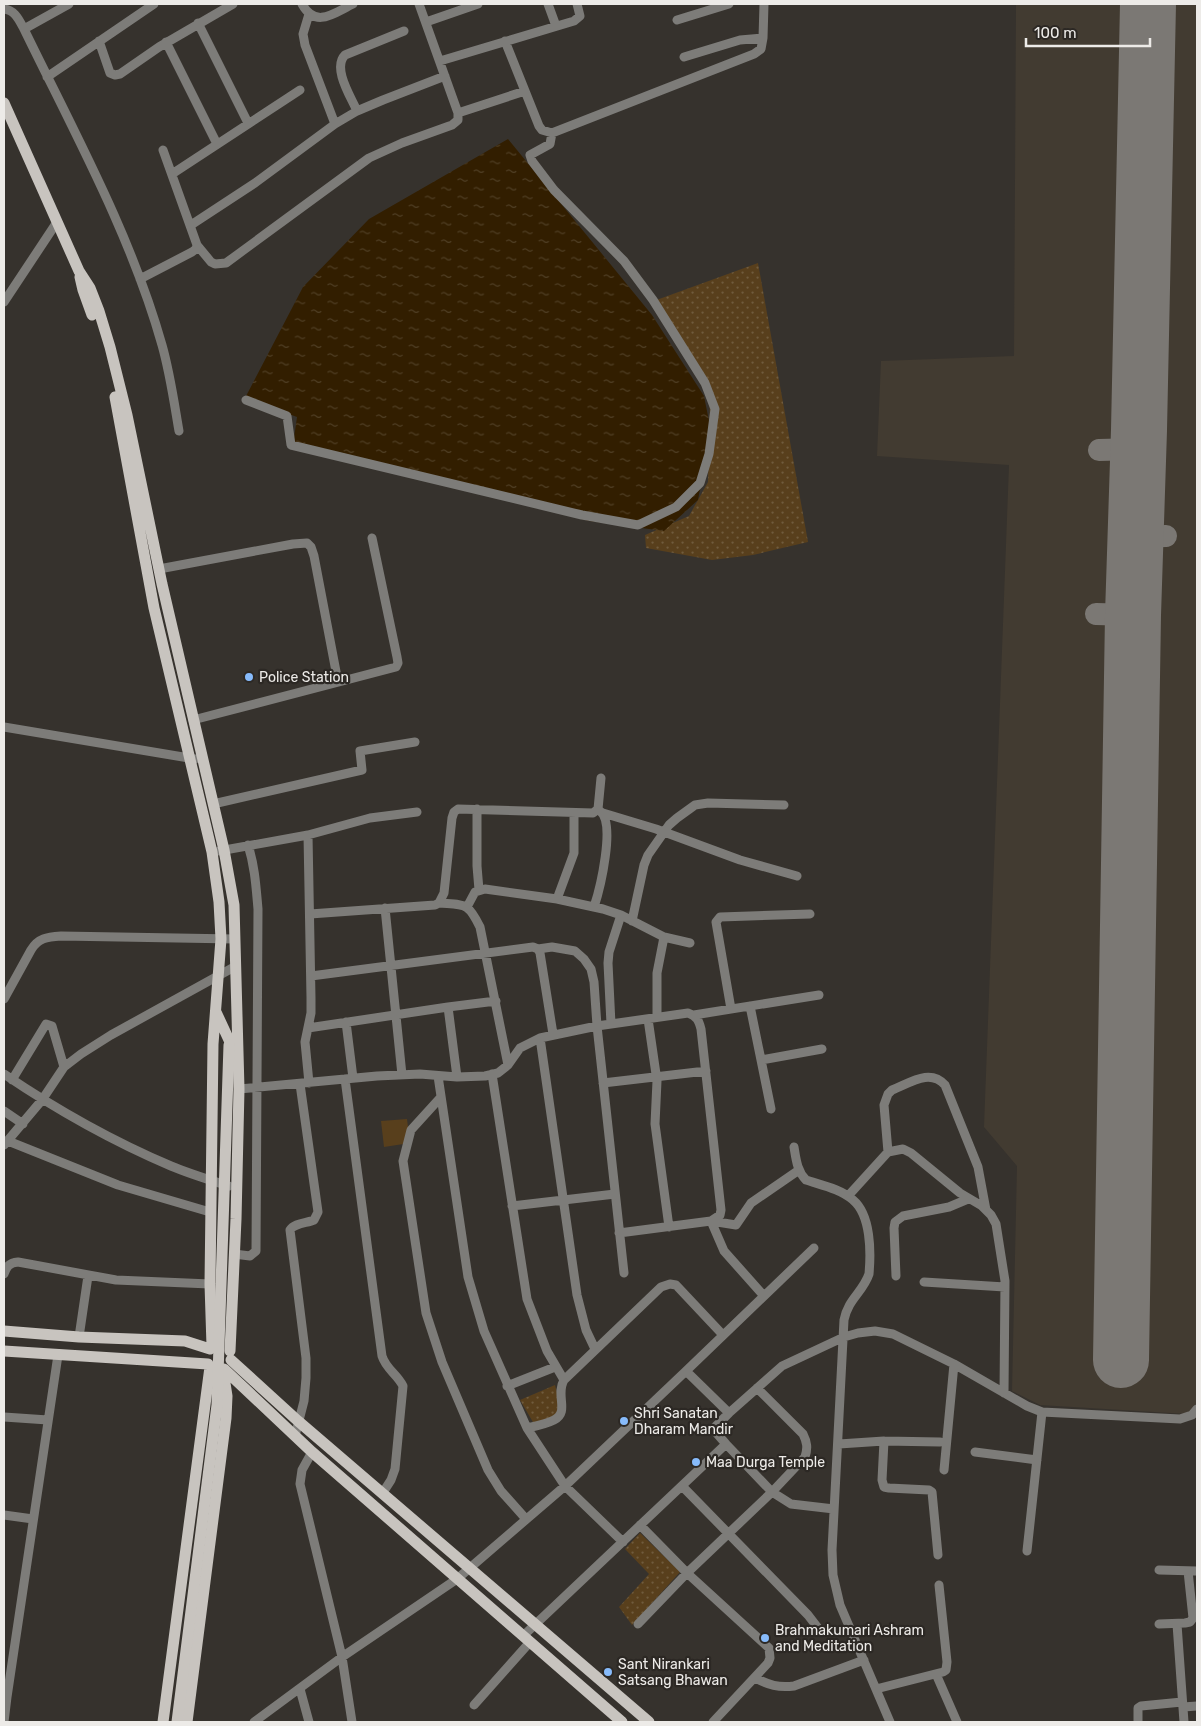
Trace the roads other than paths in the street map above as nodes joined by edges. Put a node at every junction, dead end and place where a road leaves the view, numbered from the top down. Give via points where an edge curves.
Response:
1 (69, 4) edge
2 (154, 4) edge
3 (233, 4) edge
4 (302, 4) edge
5 (353, 4) edge
6 (419, 4) edge
7 (478, 4) edge
8 (548, 4) edge
9 (578, 4) edge
10 (729, 4) edge
11 (764, 4) edge
12 (710, 7) edge
13 (4, 9) edge
14 (309, 14) junction
15 (677, 20) dead end
16 (426, 22) junction
17 (198, 23) junction
18 (556, 26) junction
19 (24, 28) junction
20 (404, 31) dead end
21 (763, 38) junction
22 (100, 41) junction
23 (505, 41) junction
24 (166, 42) junction
25 (684, 57) dead end
26 (440, 61) junction
27 (47, 76) junction
28 (445, 76) junction
29 (300, 90) dead end
30 (524, 91) junction
31 (4, 103) edge
32 (357, 112) junction
33 (458, 113) junction
34 (248, 123) junction
35 (335, 124) junction
36 (552, 133) junction
37 (216, 144) junction
38 (163, 150) dead end
39 (172, 174) junction
40 (57, 222) junction
41 (191, 225) junction
42 (198, 245) junction
43 (79, 271) junction
44 (140, 279) junction
45 (4, 302) edge
46 (246, 400) dead end
47 (179, 431) dead end
48 (372, 538) dead end
49 (159, 569) junction
50 (178, 679) junction
51 (338, 682) junction
52 (193, 720) junction
53 (4, 727) edge
54 (415, 742) dead end
55 (191, 758) junction
56 (203, 761) junction
57 (601, 778) dead end
58 (213, 804) junction
59 (784, 805) dead end
60 (477, 809) junction
61 (601, 811) junction
62 (417, 812) dead end
63 (574, 814) junction
64 (664, 832) junction
65 (308, 835) junction
66 (248, 846) junction
67 (224, 850) junction
68 (212, 852) junction
69 (797, 876) dead end
70 (479, 890) junction
71 (558, 899) junction
72 (439, 904) junction
73 (467, 907) junction
74 (594, 907) junction
75 (385, 908) junction
76 (310, 914) junction
77 (810, 914) dead end
78 (621, 916) junction
79 (632, 921) junction
80 (664, 937) junction
81 (220, 939) junction
82 (236, 939) junction
83 (690, 943) dead end
84 (538, 949) junction
85 (486, 953) junction
86 (390, 965) junction
87 (236, 966) junction
88 (217, 976) junction
89 (311, 976) junction
90 (819, 995) dead end
91 (4, 999) edge
92 (496, 1001) junction
93 (750, 1006) junction
94 (448, 1007) junction
95 (237, 1008) junction
96 (731, 1009) junction
97 (215, 1010) junction
98 (395, 1015) junction
99 (694, 1015) junction
100 (653, 1018) junction
101 (346, 1022) junction
102 (611, 1024) junction
103 (597, 1026) junction
104 (308, 1028) junction
105 (553, 1034) junction
106 (540, 1038) junction
107 (229, 1043) junction
108 (822, 1049) dead end
109 (761, 1060) junction
110 (508, 1065) junction
111 (64, 1067) junction
112 (706, 1071) junction
113 (4, 1074) edge
114 (492, 1074) junction
115 (402, 1075) junction
116 (438, 1076) junction
117 (457, 1077) junction
118 (656, 1077) junction
119 (349, 1079) junction
120 (12, 1080) junction
121 (305, 1083) junction
122 (603, 1083) junction
123 (258, 1088) junction
124 (239, 1089) junction
125 (441, 1097) junction
126 (42, 1100) junction
127 (771, 1109) dead end
128 (4, 1111) edge
129 (23, 1124) junction
130 (6, 1143) edge
131 (794, 1147) dead end
132 (888, 1152) junction
133 (798, 1170) junction
134 (212, 1180) junction
135 (236, 1189) junction
136 (615, 1194) junction
137 (848, 1196) junction
138 (968, 1199) junction
139 (563, 1200) junction
140 (512, 1206) junction
141 (986, 1210) junction
142 (210, 1212) junction
143 (711, 1221) junction
144 (669, 1227) junction
145 (619, 1234) junction
146 (814, 1248) dead end
147 (234, 1254) junction
148 (624, 1272) dead end
149 (4, 1274) edge
150 (88, 1276) junction
151 (896, 1276) dead end
152 (924, 1282) dead end
153 (210, 1284) junction
154 (1005, 1287) junction
155 (764, 1296) junction
156 (4, 1332) edge
157 (723, 1335) junction
158 (80, 1337) junction
159 (844, 1337) junction
160 (211, 1348) junction
161 (595, 1349) junction
162 (4, 1351) edge
163 (58, 1355) junction
164 (227, 1362) junction
165 (954, 1364) junction
166 (209, 1365) junction
167 (555, 1367) junction
168 (686, 1371) junction
169 (564, 1380) junction
170 (507, 1386) junction
171 (757, 1388) junction
172 (1004, 1392) junction
173 (1197, 1409) edge
174 (1042, 1412) junction
175 (728, 1413) junction
176 (4, 1417) edge
177 (48, 1420) junction
178 (298, 1422) junction
179 (527, 1428) junction
180 (295, 1436) junction
181 (884, 1441) junction
182 (940, 1442) dead end
183 (726, 1444) junction
184 (838, 1444) junction
185 (312, 1452) junction
186 (975, 1452) dead end
187 (1037, 1460) junction
188 (944, 1470) dead end
189 (565, 1486) junction
190 (682, 1486) junction
191 (772, 1492) junction
192 (382, 1494) junction
193 (834, 1509) junction
194 (4, 1515) edge
195 (34, 1519) junction
196 (526, 1519) junction
197 (640, 1525) junction
198 (728, 1534) junction
199 (623, 1542) junction
200 (1027, 1551) dead end
201 (938, 1555) dead end
202 (469, 1568) junction
203 (1159, 1570) dead end
204 (1193, 1571) edge
205 (687, 1573) junction
206 (456, 1579) junction
207 (939, 1585) dead end
208 (1195, 1617) edge
209 (535, 1624) junction
210 (638, 1624) dead end
211 (1159, 1624) dead end
212 (1177, 1624) junction
213 (818, 1628) dead end
214 (174, 1632) junction
215 (198, 1634) junction
216 (526, 1639) junction
217 (342, 1657) junction
218 (864, 1660) junction
219 (936, 1674) junction
220 (755, 1678) junction
221 (300, 1689) junction
222 (876, 1689) junction
223 (5, 1697) edge
224 (474, 1705) dead end
225 (1182, 1705) junction
226 (1197, 1706) edge
227 (4, 1722) edge
228 (163, 1722) edge
229 (177, 1722) edge
230 (187, 1722) edge
231 (254, 1722) edge
232 (309, 1722) edge
233 (352, 1722) edge
234 (622, 1722) edge
235 (649, 1722) edge
236 (713, 1722) edge
237 (890, 1722) edge
238 (957, 1722) edge
239 (1138, 1722) edge
240 (1184, 1722) edge

1 - 19 street
2 - 22 street
3 - 17 street
4 - 14 street
5 - 14 street via 320,18
6 - 16 street
7 - 16 street
8 - 18 street
9 - 18 street via 578,19
10 - 12 street
11 - 21 street
12 - 15 street
13 - 19 street via 15,14
14 - 35 street via 303,34 305,45
16 - 26 street
17 - 24 street
17 - 34 street
18 - 23 street
19 - 27 street
20 - 32 street via 341,59 341,74
21 - 25 street via 740,40
21 - 36 street via 761,49 754,54
22 - 24 street via 110,73 115,75 125,72
22 - 27 street
23 - 26 street
23 - 30 street
24 - 37 street
26 - 28 street
27 - 44 street via 104,193
28 - 32 street
28 - 33 street
29 - 34 street
30 - 33 street
30 - 36 street via 539,126
31 - 40 main road
32 - 35 street
33 - 42 street via 458,120 452,125 370,158 226,263 211,262
34 - 37 street
35 - 41 street
36 - 46 street via 550,144 530,155 532,161 554,190 624,261 654,300 706,383 715,409 709,454 700,483 676,507 638,525 582,515 291,445 287,416
37 - 39 street
38 - 39 street
39 - 41 street
40 - 43 main road
40 - 45 street
41 - 42 street
42 - 44 street via 192,252
43 - 49 main road via 90,288 110,347
43 - 50 main road via 114,394 154,608
44 - 47 street via 162,346
48 - 51 street via 398,663 391,669
49 - 50 main road
49 - 51 street via 307,543 314,556
50 - 52 main road
50 - 55 main road
51 - 52 street
52 - 56 main road
53 - 55 street
54 - 58 street via 360,751 362,770
55 - 56 street
55 - 68 main road
56 - 58 main road
57 - 61 street
58 - 67 main road
59 - 64 street via 708,803 695,806
60 - 63 street
60 - 70 street
60 - 72 street via 463,808 454,812 444,893
61 - 63 street
61 - 64 street
61 - 74 street via 607,829 605,858
62 - 65 street via 370,818
63 - 71 street via 574,853
64 - 69 street via 740,860
64 - 79 street via 644,865
65 - 66 street
65 - 76 street
66 - 67 street
66 - 123 street via 253,861 258,909
67 - 68 street
67 - 82 main road via 234,905
68 - 81 main road
70 - 71 street
70 - 73 street
71 - 74 street
72 - 73 street
72 - 75 street
73 - 85 street via 480,927
74 - 78 street
75 - 76 street
75 - 86 street
76 - 89 street
77 - 96 street via 718,918 716,922
78 - 79 street
78 - 102 street via 609,952
79 - 80 street
80 - 83 street
80 - 100 street
81 - 82 street
81 - 88 main road
81 - 91 street via 61,936 42,939 35,943
82 - 87 main road
84 - 85 street
84 - 103 street via 563,948 584,959 594,982
84 - 105 street
85 - 86 street
85 - 92 street
86 - 89 street
86 - 98 street
87 - 88 street
87 - 95 main road
88 - 97 main road
88 - 111 street via 111,1035
89 - 104 street
90 - 93 street
92 - 94 street
92 - 110 street
93 - 96 street
93 - 109 street
94 - 98 street
94 - 117 street
95 - 107 main road
95 - 124 main road
96 - 99 street
97 - 107 main road
97 - 134 main road
98 - 101 street
98 - 115 street
99 - 100 street
99 - 112 street via 702,1029
100 - 102 street
100 - 118 street
101 - 104 street
101 - 119 street
102 - 103 street
103 - 105 street
103 - 122 street
104 - 121 street
105 - 106 street
106 - 110 street via 520,1048
106 - 139 street
107 - 229 main road, bridge via 217,1405
108 - 109 street
109 - 127 street
110 - 114 street
111 - 120 street via 52,1026 46,1024
111 - 126 street
112 - 118 street
112 - 143 street via 721,1210 717,1219
113 - 120 street
114 - 117 street
114 - 140 street
115 - 116 street
115 - 119 street
116 - 117 street
116 - 125 street
118 - 122 street
118 - 144 street via 655,1124
119 - 121 street
119 - 192 street via 382,1356 387,1368 403,1386 395,1468
120 - 126 street
121 - 123 street
121 - 178 street via 318,1212 314,1220 290,1230 306,1358 304,1400
122 - 136 street
123 - 124 street
123 - 147 street via 256,1251 250,1256
124 - 135 main road
125 - 170 street via 468,1277 484,1331
125 - 196 street via 411,1130 403,1161 425,1304 442,1362 488,1470 501,1491
126 - 129 street
126 - 134 street via 144,1154
128 - 129 street
129 - 130 street
130 - 142 street via 118,1185
131 - 133 street
132 - 137 street
132 - 138 street via 903,1149 911,1153
132 - 141 street via 884,1105 888,1094 925,1077 940,1079 978,1167
133 - 137 street via 806,1180
133 - 143 street via 751,1203 736,1225
134 - 135 street
134 - 142 main road
135 - 147 main road
136 - 139 street
136 - 145 street
137 - 159 street via 865,1216 870,1266 866,1281 845,1313
138 - 141 street
138 - 151 street via 948,1207 903,1216 895,1222
139 - 140 street
139 - 161 street via 577,1295 586,1330
140 - 167 street via 527,1299
141 - 154 street via 996,1224
142 - 153 main road
143 - 144 street
143 - 155 street via 724,1251
144 - 145 street
145 - 148 street
146 - 155 street
147 - 164 main road
149 - 150 street via 11,1262 18,1262
150 - 153 street
150 - 158 street
152 - 154 street
153 - 160 main road
154 - 172 street
155 - 157 street
156 - 158 main road
157 - 161 street via 676,1285 670,1284 661,1287
157 - 168 street
158 - 160 main road via 185,1341
159 - 165 street via 875,1331 893,1334
159 - 171 street via 782,1366
159 - 184 street
160 - 164 main road via 222,1345
160 - 166 main road via 206,1354
161 - 169 street
162 - 163 main road
163 - 166 main road
163 - 177 street
164 - 166 main road via 216,1370
164 - 178 main road
164 - 180 main road
164 - 215 main road via 226,1418
165 - 172 street
165 - 188 street
166 - 214 main road
167 - 169 street
167 - 170 street
168 - 175 street
168 - 189 street
169 - 179 street via 560,1386 563,1410 560,1417
170 - 179 street
171 - 175 street
171 - 191 street via 803,1434 807,1442 805,1457
172 - 174 street
173 - 174 street via 1192,1415 1180,1418
174 - 187 street
175 - 183 street via 713,1429
176 - 177 street
177 - 195 street
178 - 180 street
178 - 192 main road
179 - 189 street
180 - 185 main road
181 - 182 street
181 - 184 street
181 - 201 street via 884,1487 932,1492
183 - 190 street
183 - 191 street
184 - 193 street
185 - 206 main road
185 - 217 street via 302,1470 300,1484
186 - 187 street
187 - 200 street
189 - 196 street
189 - 199 street
190 - 197 street
190 - 198 street
191 - 193 street via 791,1504
191 - 198 street
192 - 202 main road
193 - 218 street via 834,1576 840,1605
194 - 195 street
195 - 223 street
196 - 202 street
197 - 199 street
197 - 205 street
198 - 205 street
198 - 213 street
199 - 209 street
202 - 206 street
202 - 209 main road
203 - 204 street
204 - 208 street
205 - 210 street
205 - 220 street via 769,1648 768,1663
206 - 216 main road
206 - 217 street
207 - 219 street via 948,1666
208 - 212 street via 1190,1622
209 - 216 street
209 - 235 main road
211 - 212 street
212 - 225 street
214 - 215 main road
214 - 228 main road
215 - 230 main road
216 - 224 street
216 - 234 main road
217 - 221 street
217 - 233 street
218 - 220 street via 784,1688
218 - 222 street
219 - 222 street
219 - 238 street
220 - 236 street
221 - 231 street
221 - 232 street
222 - 237 street
223 - 227 street
225 - 226 street
225 - 239 street via 1141,1706 1138,1708
225 - 240 street

